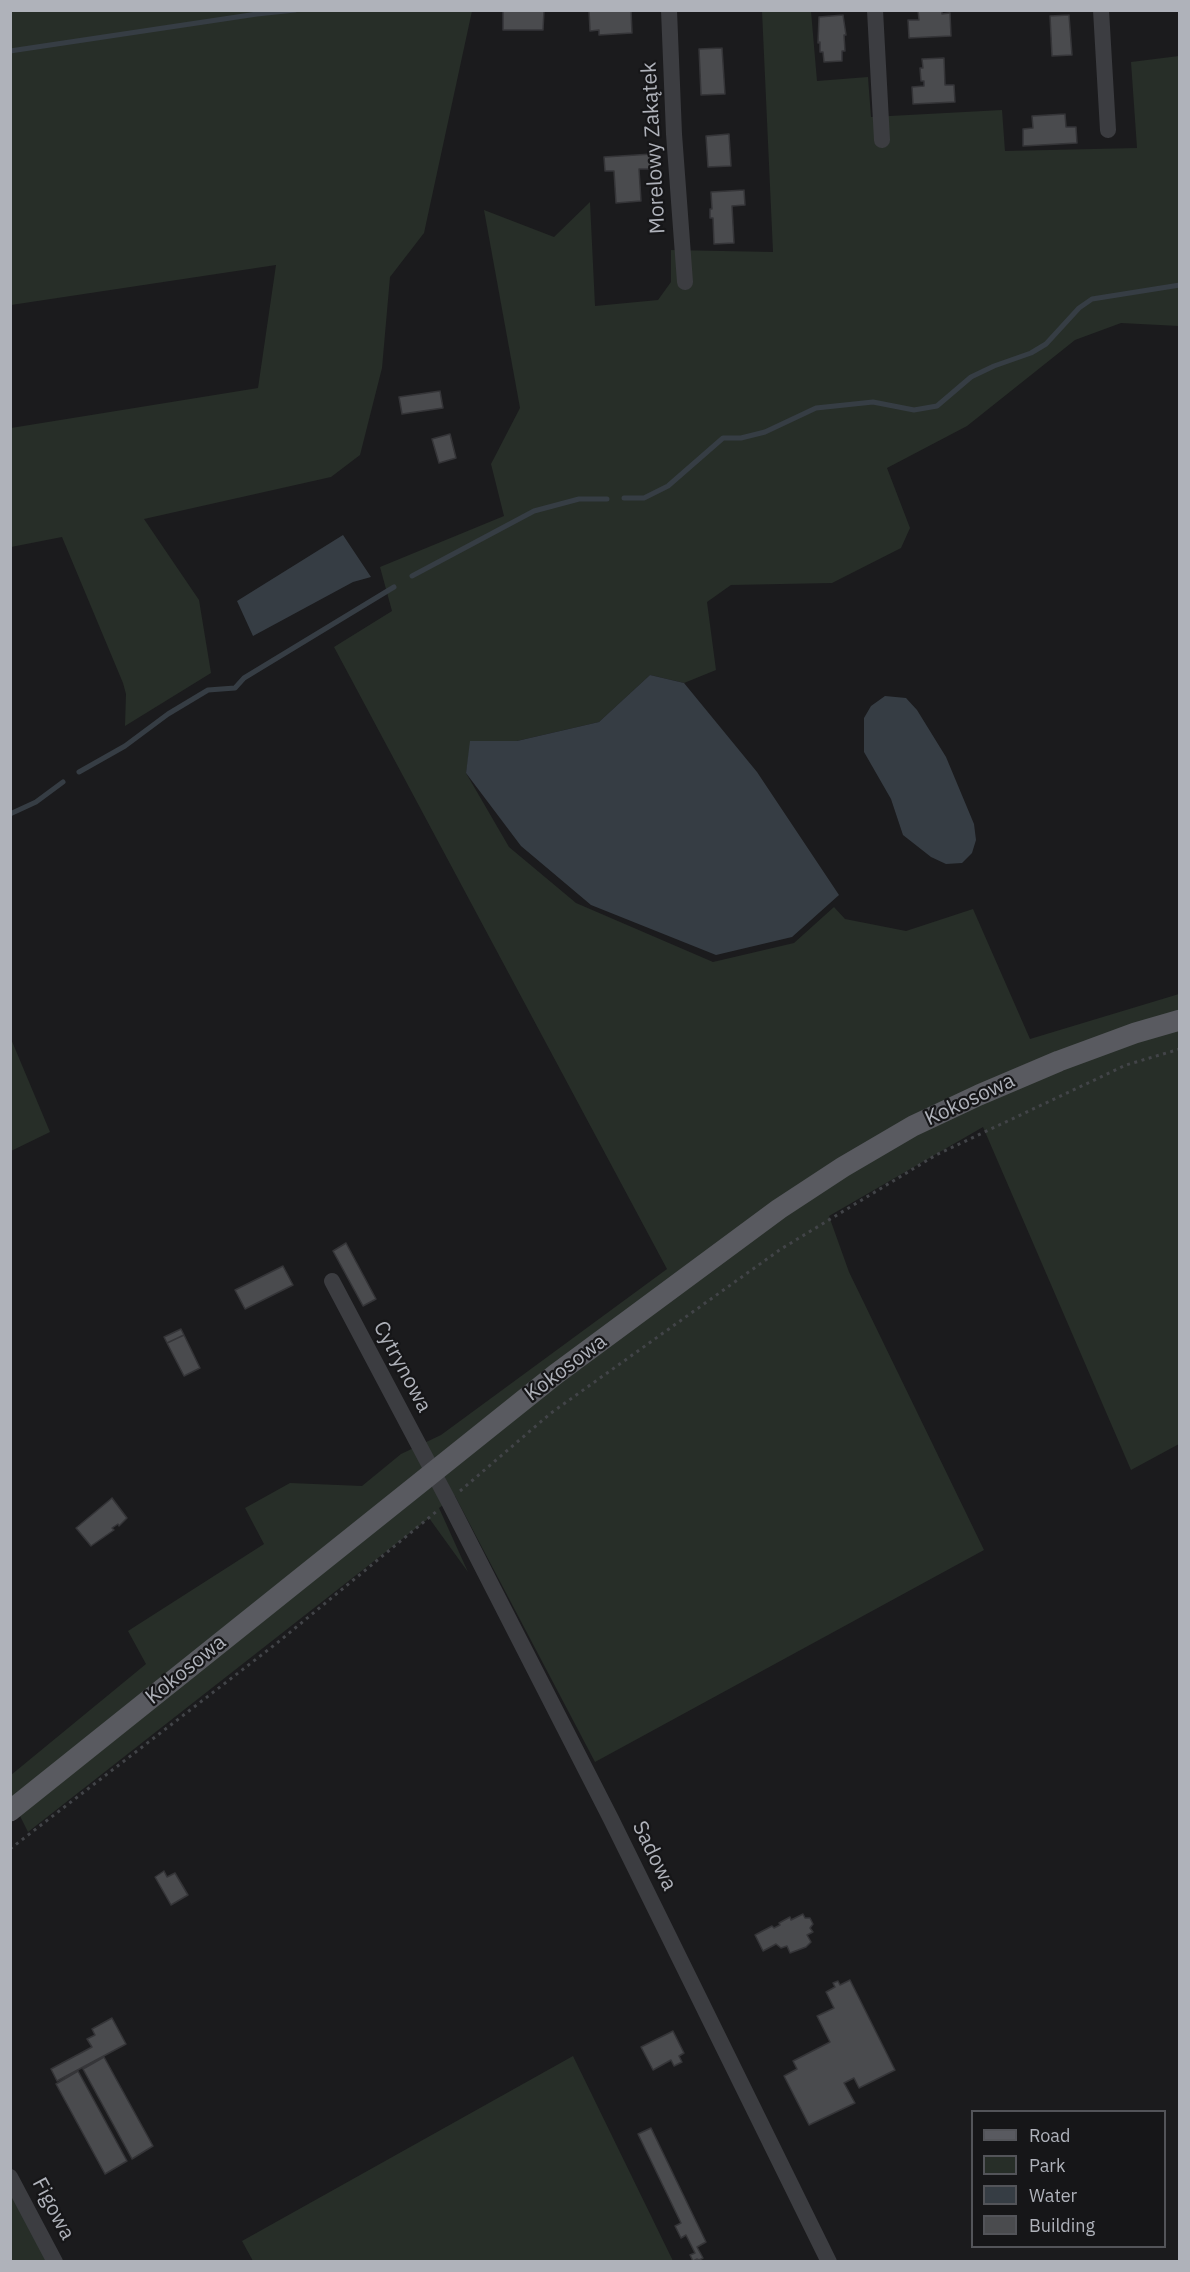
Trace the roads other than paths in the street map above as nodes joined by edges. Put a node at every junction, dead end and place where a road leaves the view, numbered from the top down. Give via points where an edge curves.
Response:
1 (669, 10) edge
2 (874, 10) edge
3 (1101, 10) edge
4 (1108, 130) dead end
5 (882, 140) dead end
6 (685, 282) dead end
7 (1179, 1020) edge
8 (332, 1281) dead end
9 (433, 1473) junction
10 (10, 1811) edge
11 (10, 2177) edge
12 (55, 2262) edge
13 (829, 2262) edge

1 - 6 street, Morelowy Zakątek
2 - 5 street
3 - 4 street
7 - 9 main road, Kokosowa via 1013,1079 913,1126 843,1167 779,1209 556,1374
8 - 9 street, Cytrynowa
9 - 10 main road, Kokosowa
9 - 13 street, Sadowa via 611,1819
11 - 12 street, Figowa

